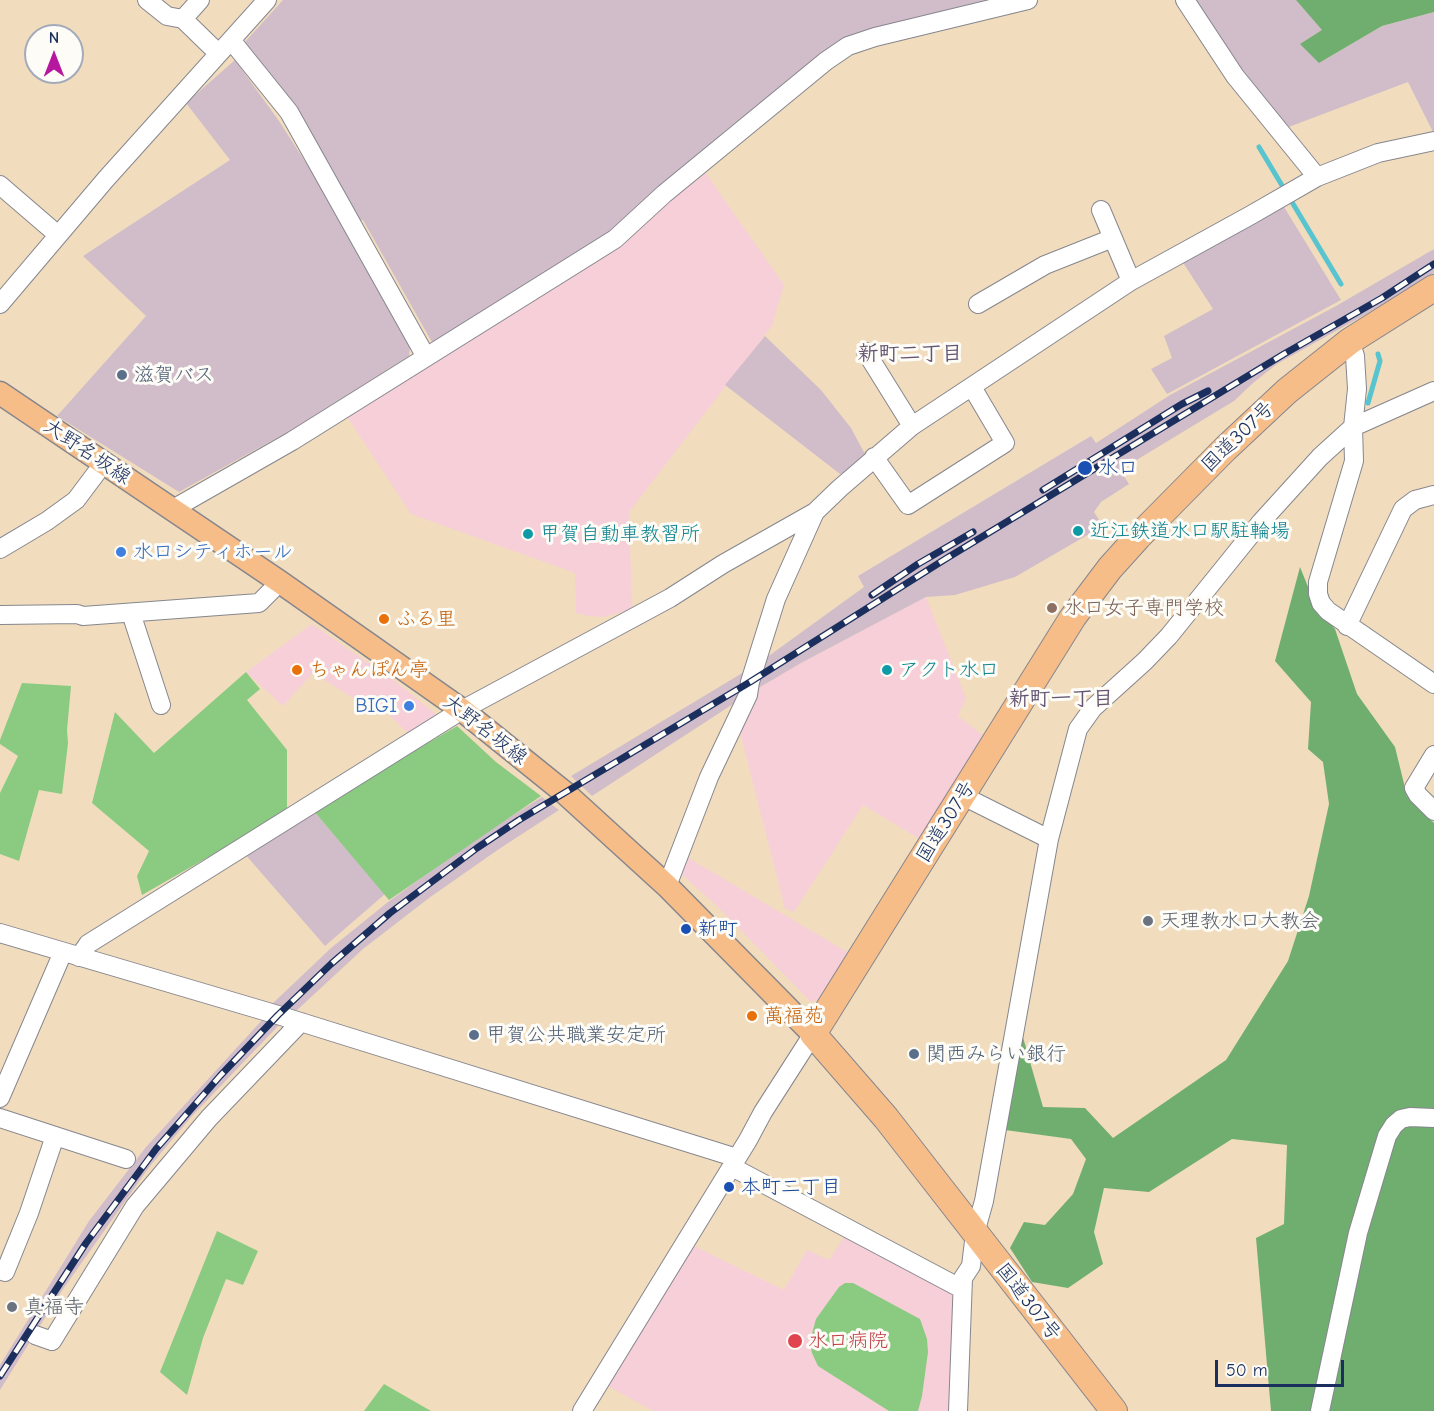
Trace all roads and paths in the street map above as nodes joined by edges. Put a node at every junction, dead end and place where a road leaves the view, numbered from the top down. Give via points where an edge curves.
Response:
1 (147, 0) edge
2 (200, 0) edge
3 (267, 0) edge
4 (1028, 0) edge
5 (1185, 0) edge
6 (183, 19) junction
7 (231, 40) junction
8 (218, 53) junction
9 (1434, 141) edge
10 (1317, 177) junction
11 (0, 185) edge
12 (1101, 210) dead end
13 (58, 235) junction
14 (1113, 238) junction
15 (1131, 281) junction
16 (1434, 288) edge
17 (0, 304) edge
18 (978, 304) dead end
19 (1350, 341) junction
20 (866, 351) dead end
21 (426, 357) junction
22 (972, 387) junction
23 (1434, 391) edge
24 (0, 393) edge
25 (912, 426) junction
26 (1353, 427) junction
27 (874, 457) junction
28 (102, 462) junction
29 (1434, 495) edge
30 (173, 508) junction
31 (815, 512) junction
32 (0, 549) edge
33 (280, 582) junction
34 (131, 613) junction
35 (0, 615) edge
36 (1347, 626) junction
37 (1434, 684) edge
38 (161, 705) dead end
39 (462, 710) junction
40 (1434, 755) edge
41 (963, 796) junction
42 (1430, 800) edge
43 (1049, 839) junction
44 (667, 886) junction
45 (0, 933) edge
46 (71, 954) junction
47 (301, 1022) junction
48 (813, 1034) junction
49 (0, 1098) edge
50 (0, 1118) edge
51 (1434, 1118) edge
52 (55, 1136) junction
53 (126, 1159) dead end
54 (735, 1162) junction
55 (975, 1233) junction
56 (0, 1270) edge
57 (962, 1289) junction
58 (35, 1335) dead end
59 (582, 1411) edge
60 (958, 1411) edge
61 (1114, 1411) edge
62 (1320, 1411) edge

1 - 6 street via 167,16
2 - 6 street
3 - 7 street
4 - 21 street via 848,46 663,194 615,239
5 - 10 street via 1235,76
6 - 8 street
7 - 8 street
7 - 21 street via 289,112
8 - 13 street
9 - 10 street via 1378,153
10 - 15 street
11 - 13 street
12 - 14 street
13 - 17 street
14 - 15 street
14 - 18 street via 1045,265
15 - 22 street
16 - 19 highway, 国道307号
19 - 26 street via 1357,389
19 - 41 highway, 国道307号 via 1287,391 1225,449 1110,568 1073,617
20 - 25 street
21 - 30 street via 292,441
22 - 25 street
22 - 27 street via 1005,443 908,505
23 - 26 street
24 - 28 main road, 大野名坂線
25 - 27 street
26 - 36 street via 1354,461 1318,582 1321,603
26 - 43 street via 1301,475 1168,636 1093,708 1078,729
27 - 31 street
28 - 30 main road, 大野名坂線
28 - 32 street via 76,500
29 - 36 street via 1415,500 1403,509
30 - 33 main road, 大野名坂線
31 - 39 street via 670,598
31 - 44 street via 776,599 748,695 709,777
33 - 34 street via 259,603
33 - 39 main road, 大野名坂線
34 - 35 street
34 - 38 street
36 - 37 street
39 - 44 main road, 大野名坂線 via 565,793
39 - 46 street
40 - 42 street via 1414,788
41 - 43 street
41 - 48 highway, 国道307号
43 - 55 street
44 - 48 main road, 大野名坂線
45 - 46 street
46 - 47 street
46 - 49 street
47 - 54 street
47 - 58 street via 209,1118 135,1206 52,1341
48 - 54 street
48 - 55 highway, 国道307号 via 886,1118
50 - 52 street
51 - 62 street via 1401,1119 1387,1136 1358,1233
52 - 53 street
52 - 56 street via 26,1222 5,1272
54 - 57 street
54 - 59 street
55 - 57 street via 971,1266 963,1278
55 - 61 highway, 国道307号
57 - 60 street

